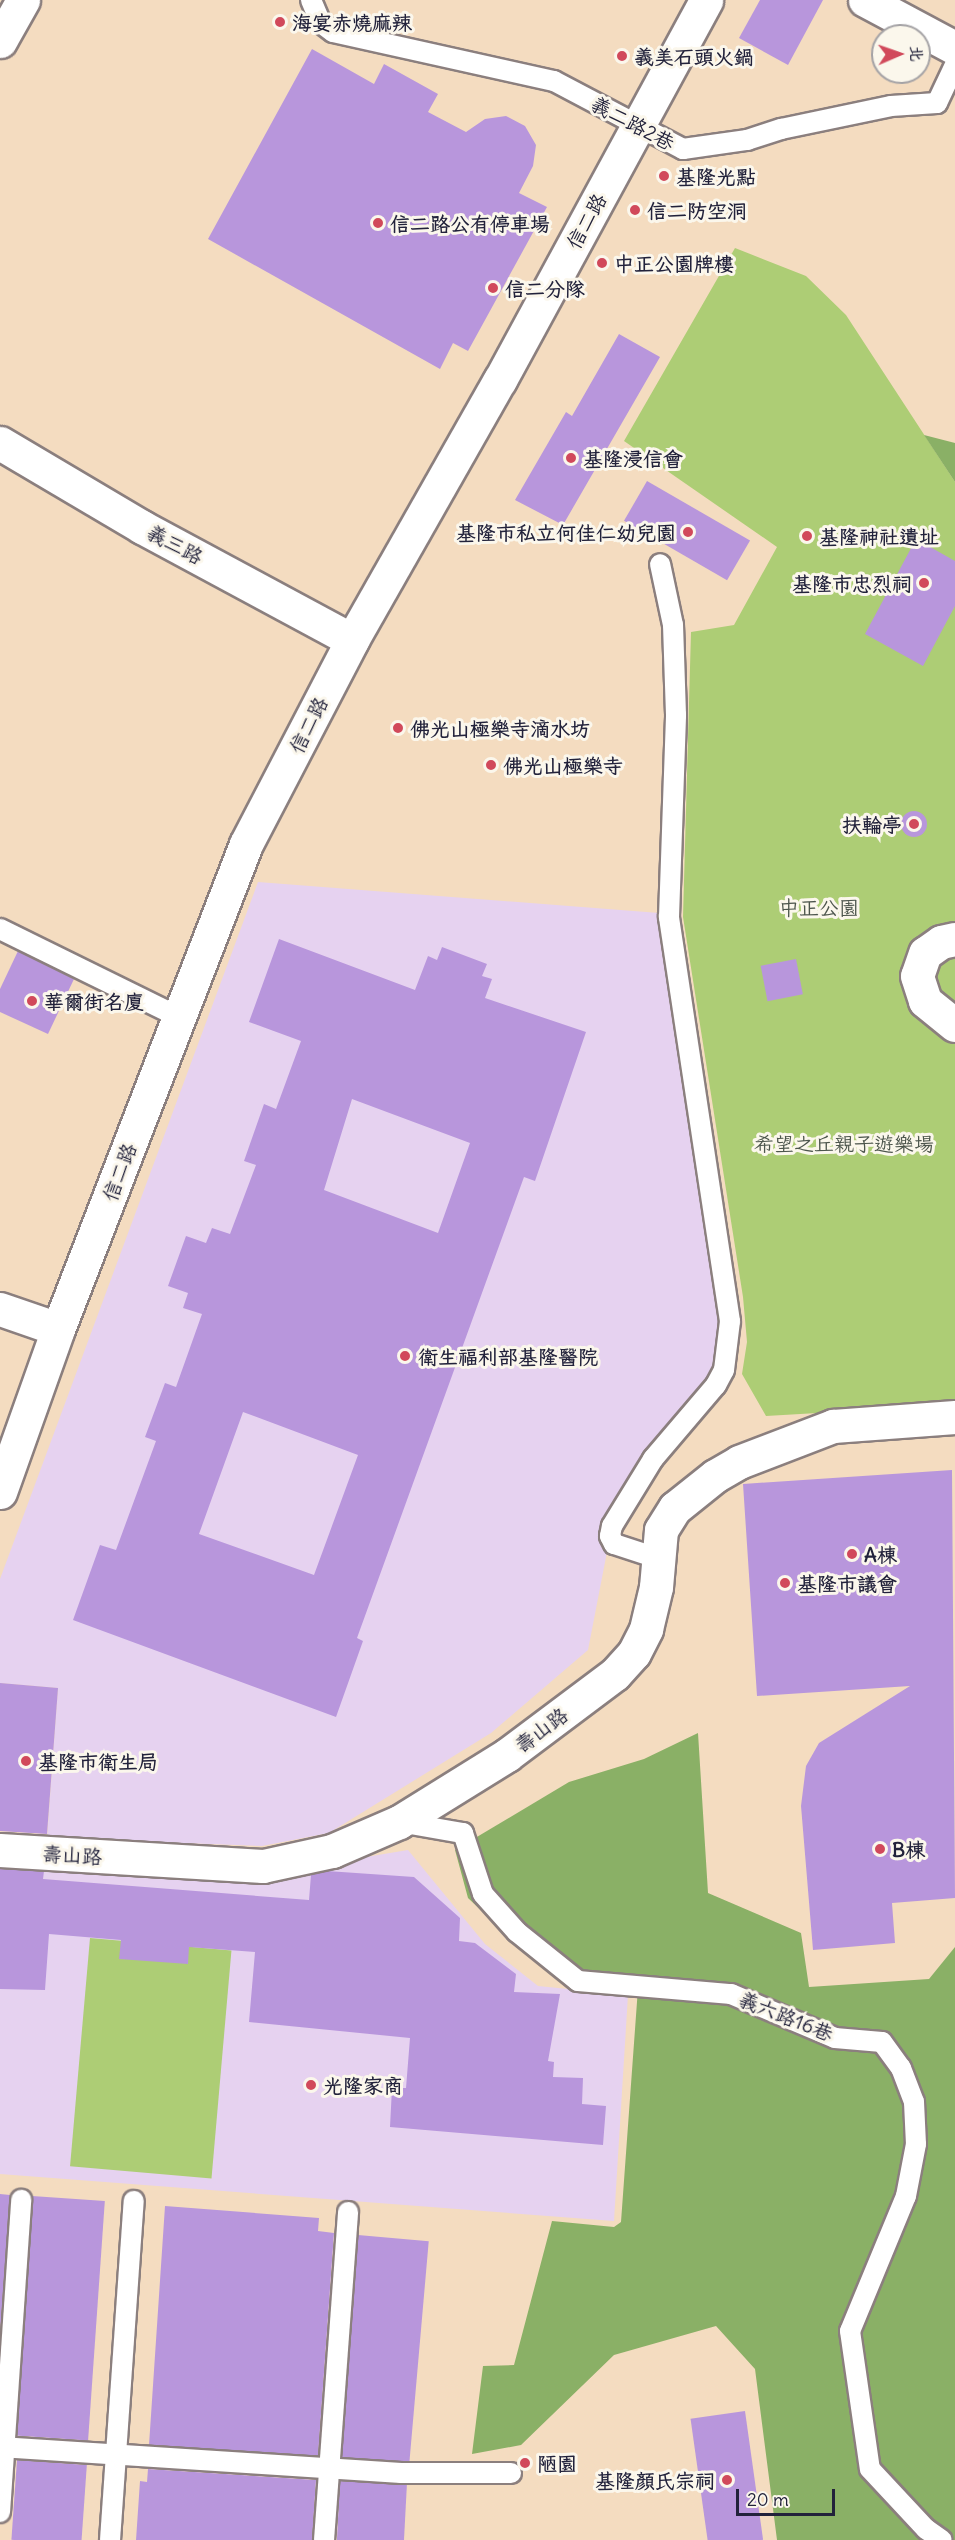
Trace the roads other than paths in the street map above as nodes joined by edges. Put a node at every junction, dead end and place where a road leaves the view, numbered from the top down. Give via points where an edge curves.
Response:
1 (23, 0) edge
2 (311, 0) edge
3 (706, 0) edge
4 (865, 0) edge
5 (0, 41) edge
6 (955, 48) edge
7 (955, 65) edge
8 (637, 126) junction
9 (0, 443) edge
10 (660, 564) dead end
11 (352, 639) junction
12 (0, 929) edge
13 (955, 939) edge
14 (179, 1017) junction
15 (955, 1025) edge
16 (0, 1309) edge
17 (58, 1329) junction
18 (955, 1417) edge
19 (0, 1492) edge
20 (657, 1558) junction
21 (399, 1822) junction
22 (0, 1850) edge
23 (21, 2200) dead end
24 (134, 2202) dead end
25 (348, 2212) dead end
26 (2, 2447) edge
27 (115, 2454) junction
28 (330, 2467) junction
29 (511, 2473) dead end
30 (0, 2512) edge
31 (110, 2540) edge
32 (324, 2540) edge
33 (942, 2540) edge

1 - 5 street
2 - 8 lane, 義二路2巷 via 321,23 349,38 554,81
3 - 8 street, 信二路
4 - 6 street
7 - 8 lane, 義二路2巷 via 937,103 891,106 747,140 683,149
8 - 11 street, 信二路
9 - 11 street, 義三路 via 142,526
10 - 20 lane via 673,625 676,715 669,917 730,1321 724,1370 716,1385 653,1459 612,1526 610,1536 614,1544
11 - 14 street, 信二路 via 246,844
12 - 14 lane
13 - 15 street via 940,942 925,952 916,976 925,1001
14 - 17 street, 信二路
16 - 17 street
17 - 19 street, 信二路
18 - 20 street, 壽山路 via 834,1426 739,1462 675,1508 661,1530
20 - 21 street, 壽山路 via 656,1587 646,1629 634,1653 615,1674 507,1755
21 - 22 street, 壽山路 via 332,1851 262,1866
21 - 33 lane, 義六路16巷 via 463,1833 483,1894 517,1932 578,1981 731,1994 835,2038 882,2042 901,2068 914,2102 916,2144 906,2196 850,2331 870,2469 926,2529
23 - 26 lane
24 - 27 lane
25 - 28 lane
26 - 27 lane
26 - 30 lane
27 - 28 lane
27 - 31 lane
28 - 29 lane via 401,2473
28 - 32 lane

